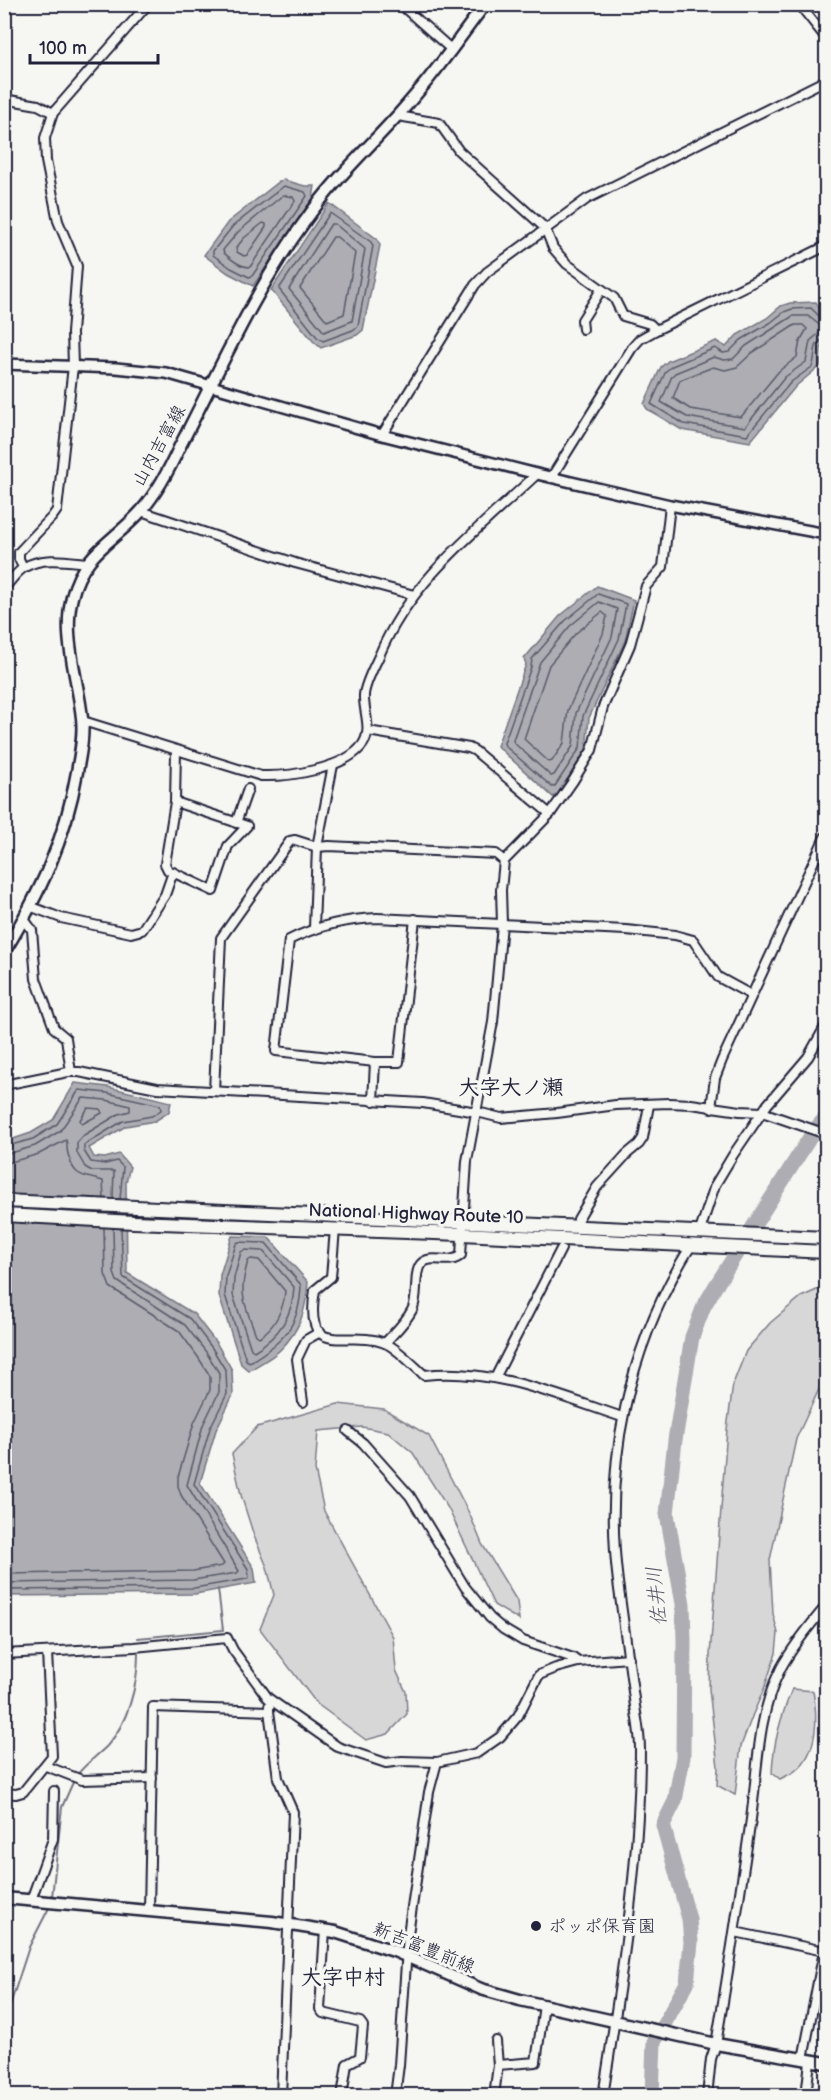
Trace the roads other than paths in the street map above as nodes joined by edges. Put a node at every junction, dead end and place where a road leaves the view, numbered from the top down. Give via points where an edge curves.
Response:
1 (148, 4) edge
2 (400, 4) edge
3 (485, 4) edge
4 (800, 4) edge
5 (826, 39) edge
6 (452, 50) junction
7 (826, 80) edge
8 (4, 99) edge
9 (53, 113) junction
10 (398, 116) junction
11 (545, 228) junction
12 (826, 246) edge
13 (602, 290) junction
14 (583, 329) dead end
15 (656, 330) junction
16 (4, 364) edge
17 (73, 366) junction
18 (212, 386) junction
19 (382, 435) junction
20 (537, 474) junction
21 (551, 478) junction
22 (670, 505) junction
23 (141, 511) junction
24 (826, 534) edge
25 (87, 563) junction
26 (23, 567) junction
27 (4, 588) edge
28 (414, 595) junction
29 (83, 721) junction
30 (368, 731) junction
31 (176, 750) junction
32 (333, 765) junction
33 (248, 789) dead end
34 (175, 802) junction
35 (550, 814) junction
36 (236, 823) junction
37 (825, 837) edge
38 (317, 847) junction
39 (504, 861) junction
40 (173, 872) junction
41 (32, 906) junction
42 (24, 919) junction
43 (415, 919) junction
44 (502, 924) junction
45 (314, 928) junction
46 (4, 952) edge
47 (751, 995) junction
48 (826, 1024) edge
49 (375, 1062) junction
50 (71, 1072) junction
51 (4, 1084) edge
52 (214, 1091) junction
53 (373, 1101) junction
54 (649, 1105) junction
55 (711, 1108) junction
56 (477, 1112) junction
57 (762, 1112) junction
58 (826, 1134) edge
59 (4, 1201) edge
60 (4, 1215) edge
61 (579, 1219) dead end
62 (463, 1227) junction
63 (335, 1229) junction
64 (705, 1233) junction
65 (826, 1238) edge
66 (691, 1246) junction
67 (561, 1249) dead end
68 (826, 1252) edge
69 (320, 1332) junction
70 (385, 1343) junction
71 (495, 1378) junction
72 (303, 1402) dead end
73 (622, 1417) junction
74 (348, 1431) dead end
75 (826, 1606) edge
76 (47, 1652) junction
77 (4, 1654) edge
78 (629, 1658) junction
79 (578, 1662) junction
80 (268, 1698) junction
81 (269, 1711) junction
82 (437, 1762) junction
83 (46, 1766) junction
84 (152, 1778) junction
85 (54, 1791) dead end
86 (4, 1793) edge
87 (4, 1898) edge
88 (32, 1900) junction
89 (149, 1911) junction
90 (289, 1924) junction
91 (325, 1930) junction
92 (735, 1932) junction
93 (825, 1951) edge
94 (406, 1958) junction
95 (544, 2005) junction
96 (614, 2020) junction
97 (496, 2041) dead end
98 (716, 2044) junction
99 (807, 2060) junction
100 (826, 2063) edge
101 (498, 2065) junction
102 (281, 2096) edge
103 (342, 2096) edge
104 (395, 2096) edge
105 (494, 2096) edge
106 (603, 2096) edge
107 (707, 2096) edge
108 (806, 2096) edge

1 - 9 street
2 - 6 street
3 - 6 main road, 山内吉富線
4 - 5 street
6 - 10 main road, 山内吉富線
7 - 11 street via 587,199
8 - 9 street via 38,105
9 - 17 street via 45,138 46,161 58,221 77,266
10 - 11 street via 439,123 459,151
10 - 18 main road, 山内吉富線 via 346,169 305,221 267,279
11 - 13 street via 567,264
11 - 19 street via 475,285
12 - 15 street
13 - 14 street via 582,320
13 - 15 street via 614,298 623,316 650,324
15 - 21 street via 632,348
16 - 17 street
17 - 18 street via 166,373
17 - 26 street via 57,510 19,552
18 - 19 street
18 - 23 main road, 山内吉富線 via 167,475
19 - 20 street
20 - 21 street
20 - 28 street via 447,557
21 - 22 street
22 - 24 street
22 - 35 street via 663,567 646,586 630,645 603,706 592,750
23 - 25 main road, 山内吉富線
23 - 28 street via 295,563
25 - 26 street via 52,560
25 - 29 main road, 山内吉富線 via 72,596 68,621
26 - 27 street
28 - 30 street via 395,622 364,693
29 - 31 street
29 - 41 main road, 山内吉富線 via 67,822
30 - 32 street via 363,744
30 - 35 street via 469,748
31 - 32 street via 261,776 279,777
31 - 34 street
32 - 38 street
33 - 36 street
34 - 36 street
34 - 40 street via 165,864
35 - 39 street
36 - 40 street via 247,826 228,846 213,891
37 - 47 street
38 - 39 street via 496,854
38 - 45 street
38 - 52 street via 290,841 221,938
39 - 44 street
40 - 41 street via 165,895 142,930 132,933 61,918
41 - 42 main road, 山内吉富線
42 - 46 main road, 山内吉富線
42 - 50 street via 32,930 36,979 54,1028 66,1038
43 - 44 street
43 - 45 street via 370,918
43 - 49 street via 399,1062
44 - 47 street via 685,937 693,940 717,977
44 - 56 street via 494,1022
45 - 49 street via 289,940 276,1051
47 - 55 street via 715,1078
48 - 57 street via 808,1057
49 - 53 street
50 - 51 street
50 - 52 street via 157,1088
52 - 53 street
53 - 56 street via 423,1103
54 - 55 street
54 - 56 street via 616,1105 509,1118
54 - 61 street via 639,1144 597,1187
55 - 57 street
56 - 62 street via 467,1161
57 - 58 street
57 - 64 street via 715,1185
59 - 62 highway, National Highway Route 10
60 - 63 highway, National Highway Route 10
62 - 63 highway, National Highway Route 10
62 - 64 highway, National Highway Route 10
62 - 66 highway, National Highway Route 10
62 - 70 street via 459,1258 421,1264 412,1310
63 - 69 street via 331,1277 315,1290 312,1312
64 - 65 highway, National Highway Route 10
64 - 66 street
66 - 68 highway, National Highway Route 10
66 - 73 street via 663,1295
67 - 71 street
69 - 70 street via 331,1339
69 - 72 street via 306,1340 297,1359
70 - 71 street via 424,1375
71 - 73 street
73 - 78 street via 613,1518
74 - 79 street via 410,1496 465,1587 490,1618 523,1641
75 - 92 street via 780,1669 761,1726
76 - 77 street
76 - 80 street via 227,1638
76 - 83 street via 52,1756
78 - 79 street
78 - 96 street via 640,1746 637,1835
79 - 82 street via 539,1675 518,1716 500,1737 477,1753
80 - 81 street
80 - 82 street via 338,1747 386,1763
81 - 84 street via 153,1707
81 - 90 street via 278,1778 293,1812
82 - 94 street via 414,1886
83 - 84 street via 82,1780
83 - 86 street via 23,1792
84 - 89 street
85 - 88 street via 52,1839
87 - 88 main road, 新吉富豊前線
88 - 89 main road, 新吉富豊前線
89 - 90 main road, 新吉富豊前線
90 - 91 main road, 新吉富豊前線
90 - 102 street
91 - 94 main road, 新吉富豊前線
91 - 103 street via 320,2009 363,2026 360,2056 347,2064
92 - 93 street
92 - 98 street
93 - 99 street
94 - 95 main road, 新吉富豊前線 via 481,1989
94 - 104 street
95 - 96 main road, 新吉富豊前線
95 - 101 street via 536,2062
96 - 98 main road, 新吉富豊前線
96 - 106 street
97 - 101 street
98 - 99 main road, 新吉富豊前線
98 - 107 street
99 - 100 main road, 新吉富豊前線
99 - 108 street
101 - 105 street

